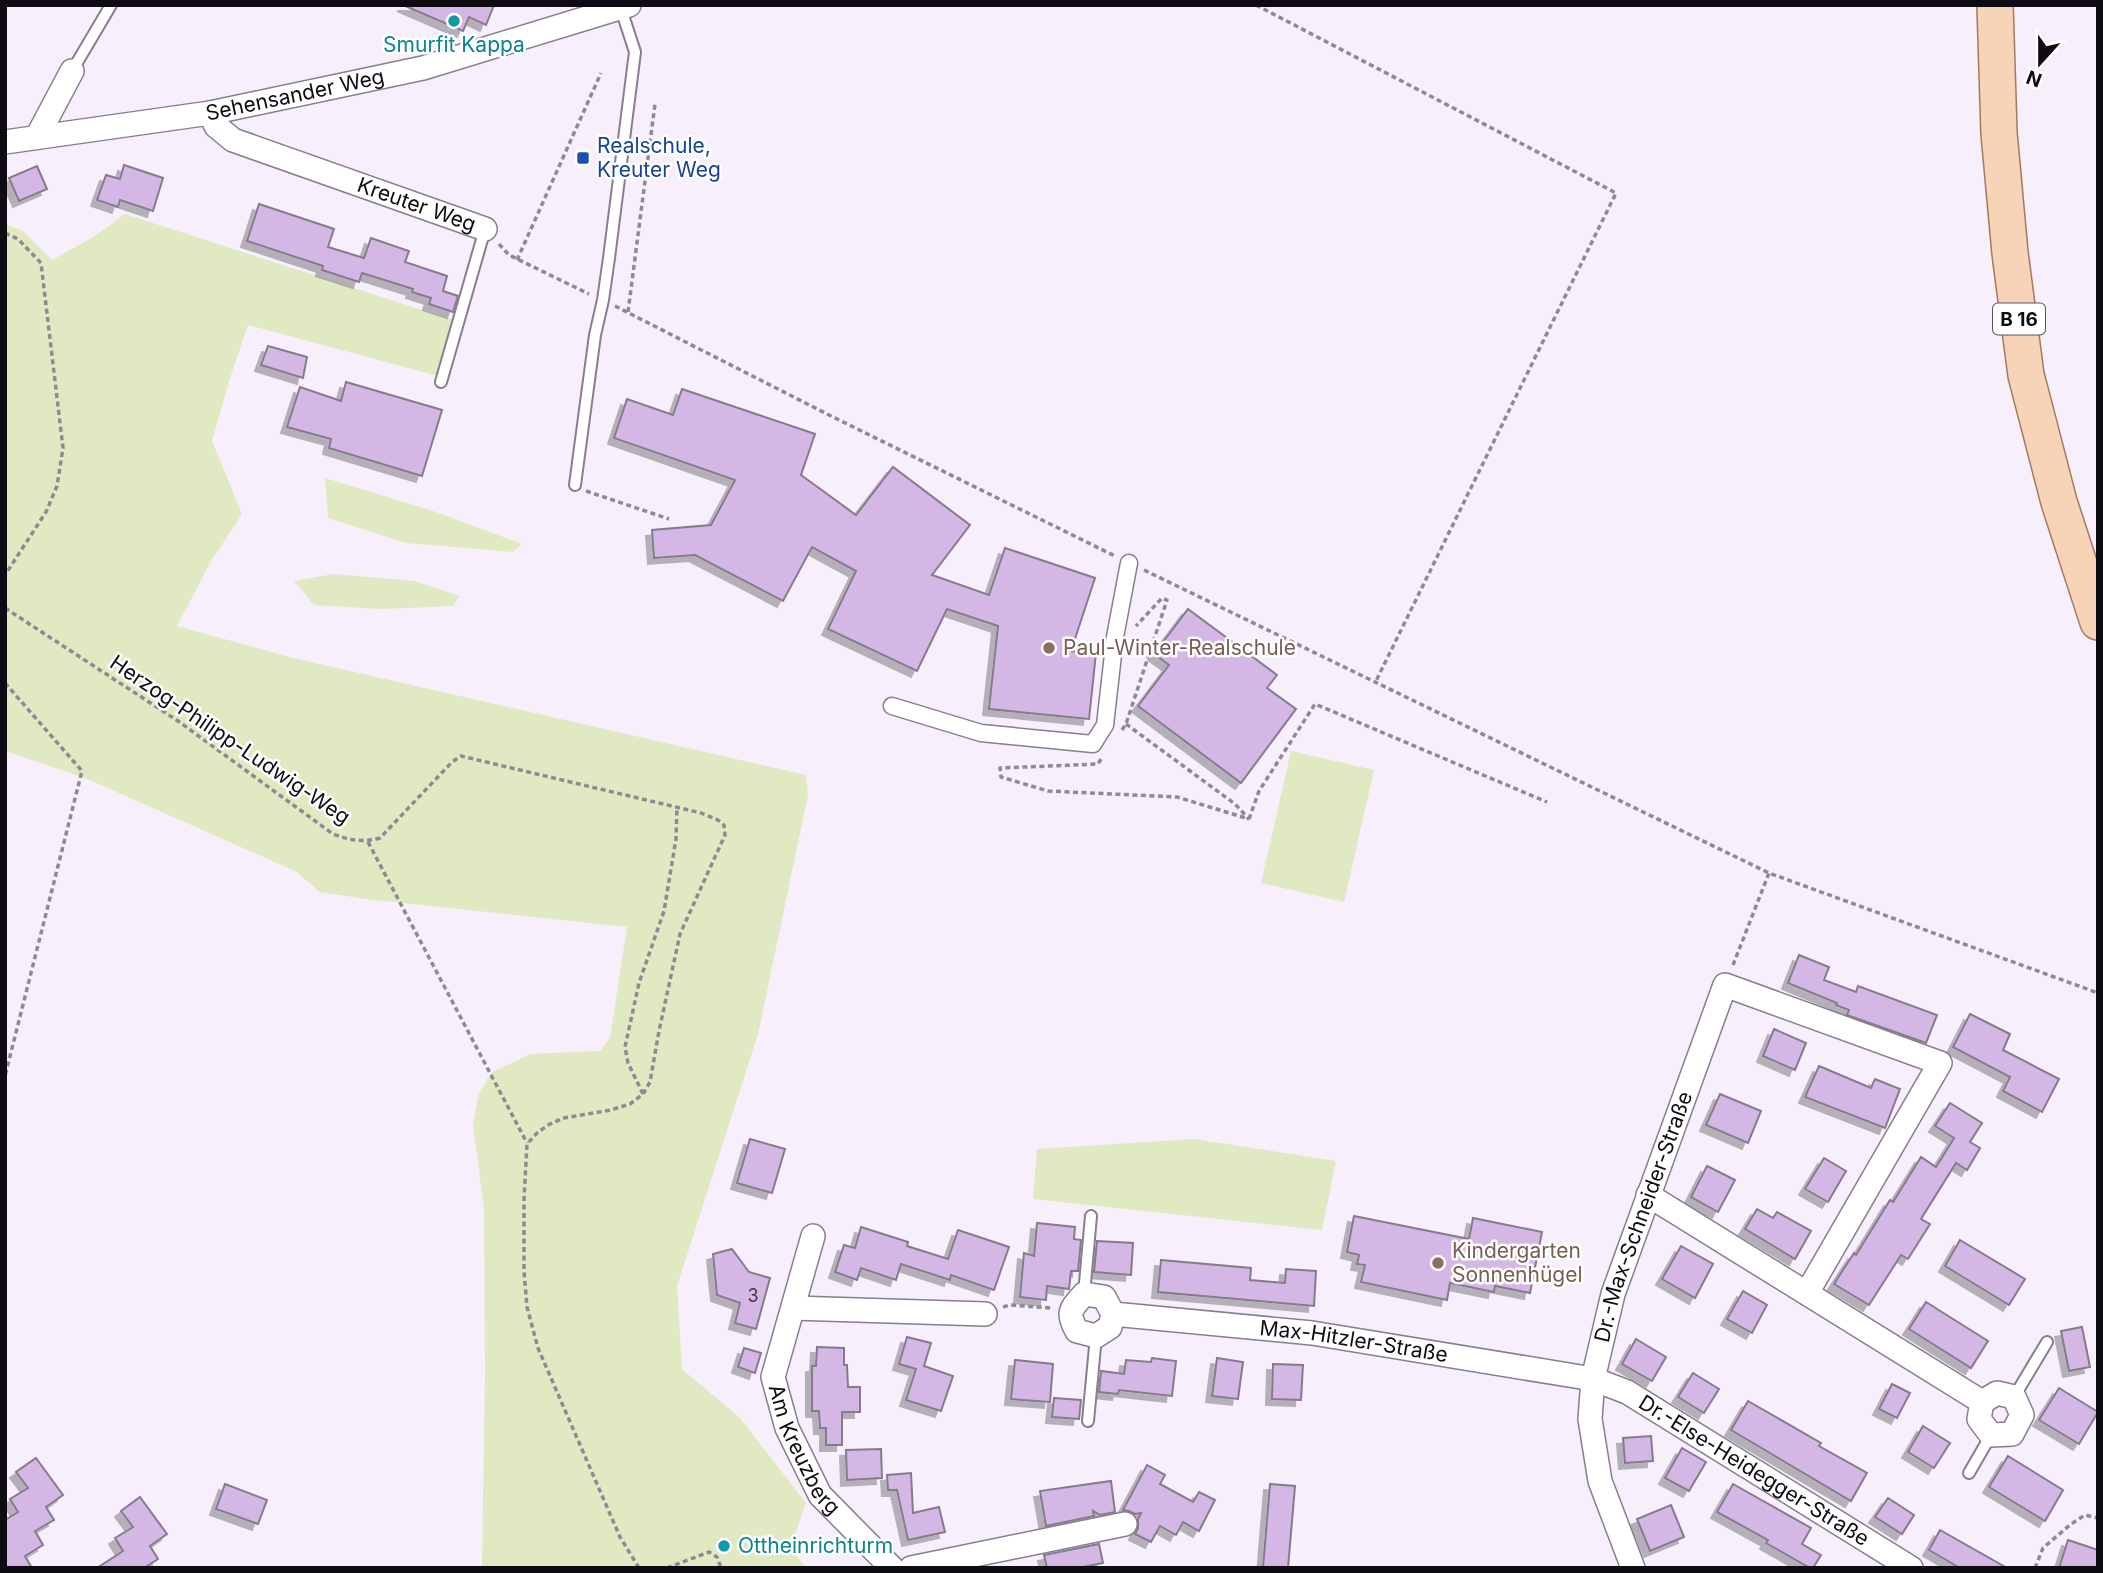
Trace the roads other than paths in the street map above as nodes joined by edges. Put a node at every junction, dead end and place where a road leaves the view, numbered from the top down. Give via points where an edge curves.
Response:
1 (111, 5) edge
2 (1995, 5) edge
3 (625, 7) edge
4 (72, 71) joint
5 (210, 113) junction
6 (37, 137) junction
7 (5, 142) edge
8 (485, 229) joint
9 (441, 382) dead end
10 (575, 485) road end
11 (1129, 563) dead end
12 (2098, 622) edge
13 (892, 706) dead end
14 (1648, 1195) junction
15 (1091, 1216) dead end
16 (813, 1236) dead end
17 (1807, 1293) junction
18 (1078, 1302) junction
19 (793, 1308) junction
20 (985, 1314) road end
21 (1113, 1314) junction
22 (1096, 1336) junction
23 (2047, 1342) dead end
24 (1593, 1379) junction
25 (2014, 1397) junction
26 (1982, 1402) junction
27 (1088, 1421) dead end
28 (1991, 1435) junction
29 (1969, 1473) dead end
30 (1125, 1524) dead end
31 (892, 1568) edge
32 (911, 1568) edge
33 (1633, 1568) edge
34 (1911, 1568) edge

1 - 4 lane
2 - 12 main road, B 16 via 1999,133 2026,375 2059,502
3 - 5 street, Sehensander Weg via 423,68
3 - 10 lane via 635,51
4 - 6 street
5 - 6 street, Sehensander Weg
5 - 8 street, Kreuter Weg via 216,126 233,139
6 - 7 street, Sehensander Weg
8 - 9 lane, Kreuter Weg
11 - 13 street via 1105,726 1093,744 981,733
14 - 17 street
14 - 17 street, Dr.-Max-Schneider-Straße via 1725,985 1940,1063
14 - 24 street, Dr.-Max-Schneider-Straße via 1613,1294
15 - 18 lane
16 - 19 street, Am Kreuzberg
17 - 26 street
18 - 21 street via 1104,1297
18 - 22 street via 1070,1320 1077,1331
19 - 20 street
19 - 31 street, Am Kreuzberg via 773,1377 787,1428 820,1495
21 - 22 street via 1110,1327
21 - 24 street, Max-Hitzler-Straße via 1312,1333
22 - 27 lane
23 - 25 lane
24 - 33 street, Dr.-Max-Schneider-Straße via 1590,1419 1600,1481
24 - 34 street, Dr.-Else-Heidegger-Straße via 1627,1392
25 - 26 street via 1997,1393
25 - 28 street via 2022,1415 2012,1434
26 - 28 street via 1979,1419
28 - 29 lane
30 - 32 street

